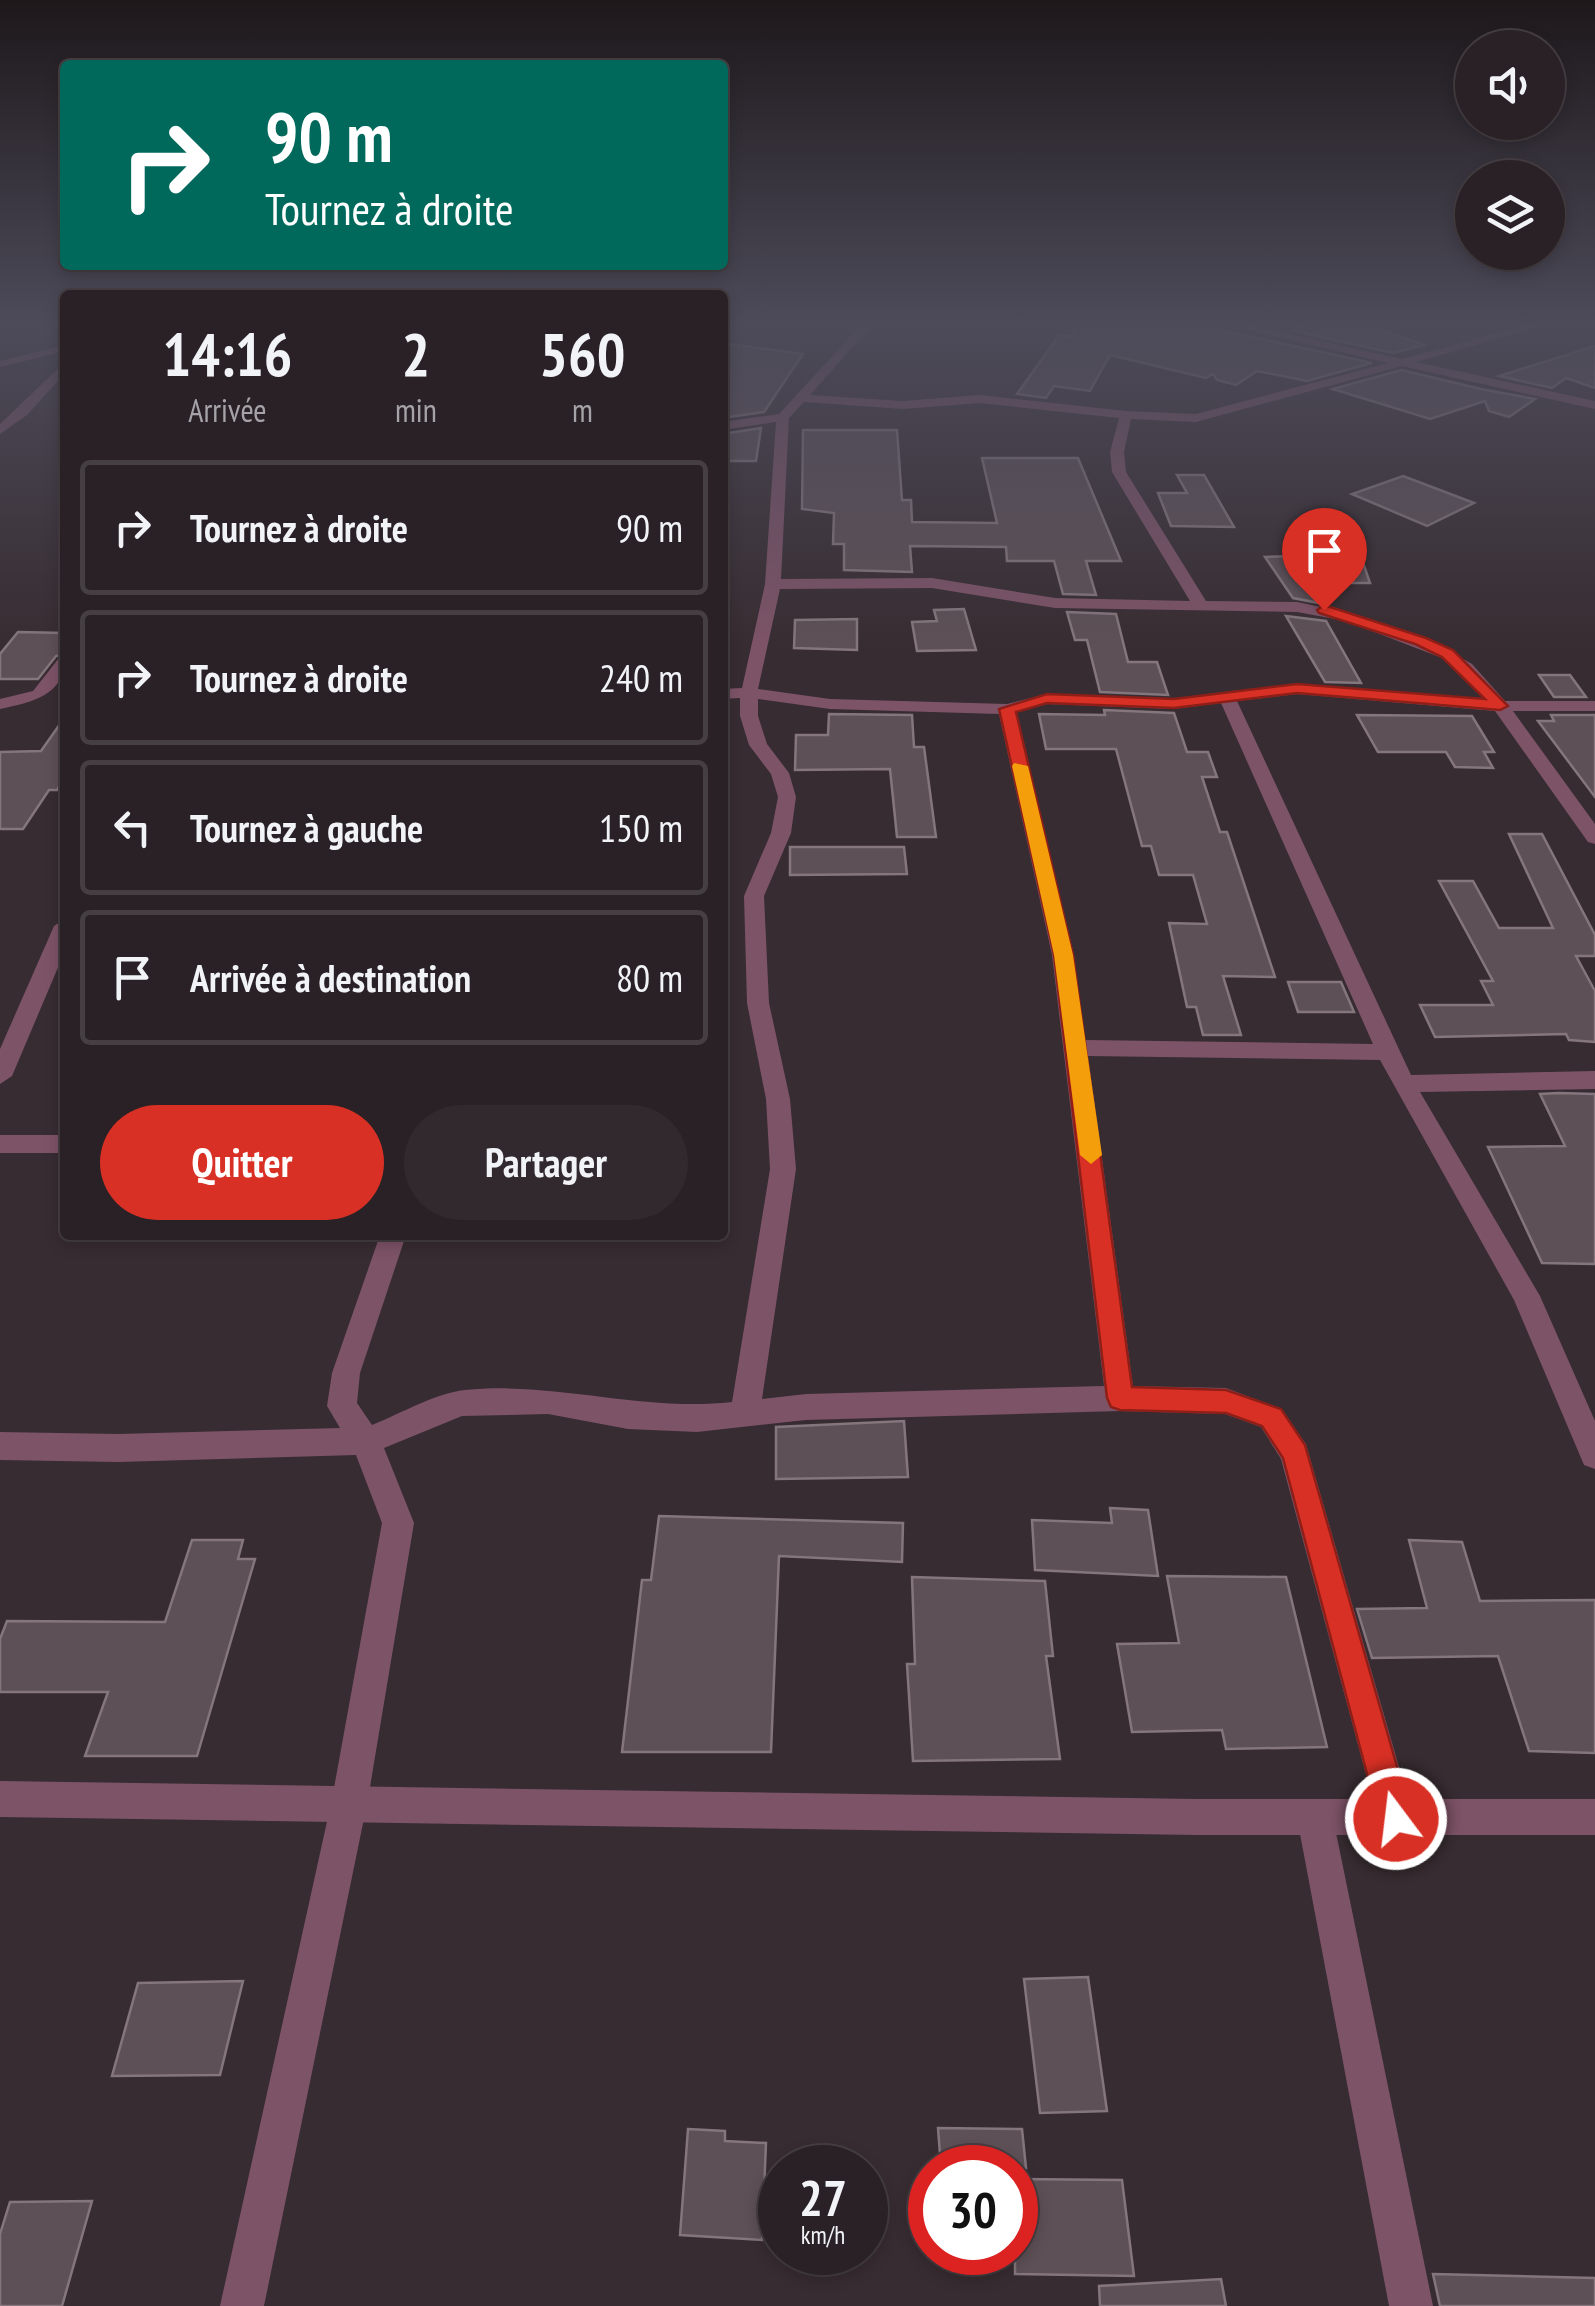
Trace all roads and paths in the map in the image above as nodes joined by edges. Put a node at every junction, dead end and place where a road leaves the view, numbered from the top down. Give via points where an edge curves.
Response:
1 (783, 433) edge
2 (1122, 433) edge
3 (772, 584) junction
4 (1202, 606) junction
5 (60, 668) edge
6 (749, 693) junction
7 (39, 694) junction
8 (728, 694) edge
9 (60, 695) edge
10 (1228, 698) junction
11 (0, 704) edge
12 (1500, 706) junction
13 (1595, 706) edge
14 (1007, 709) junction
15 (1595, 838) edge
16 (60, 938) edge
17 (1078, 1048) junction
18 (1390, 1052) junction
19 (0, 1076) edge
20 (1595, 1080) edge
21 (1403, 1084) junction
22 (0, 1144) edge
23 (60, 1144) edge
24 (391, 1240) edge
25 (1120, 1398) junction
26 (745, 1412) junction
27 (366, 1441) junction
28 (0, 1446) edge
29 (1595, 1455) edge
30 (0, 1799) edge
31 (350, 1799) junction
32 (1595, 1816) edge
33 (1315, 1818) junction
34 (1396, 1819) junction
35 (242, 2306) edge
36 (1412, 2306) edge

1 - 3 street
2 - 4 street via 1118,472
3 - 4 street via 932,583 1055,603
3 - 6 street
4 - 12 street via 1324,610 1403,635 1448,654
5 - 7 street
6 - 8 street
6 - 14 street via 797,702
6 - 26 street via 758,745 780,773 786,798 781,833 754,896 758,1004 784,1169
7 - 9 street
7 - 11 street
10 - 12 street via 1297,688
10 - 14 street via 1174,704 1047,699
10 - 18 street
12 - 13 street
12 - 15 street
14 - 17 street via 1064,955
16 - 19 street
17 - 18 street
17 - 25 street
18 - 21 street
20 - 21 street
21 - 29 street via 1526,1296
22 - 23 street
24 - 27 street via 344,1390 342,1406
25 - 26 street
25 - 34 street via 1226,1401 1272,1418 1296,1454
26 - 27 street via 697,1419 628,1416 548,1401 461,1403
27 - 28 street
27 - 31 street via 398,1523
30 - 31 street
31 - 33 street
31 - 35 street
32 - 34 street
33 - 34 street
33 - 36 street

